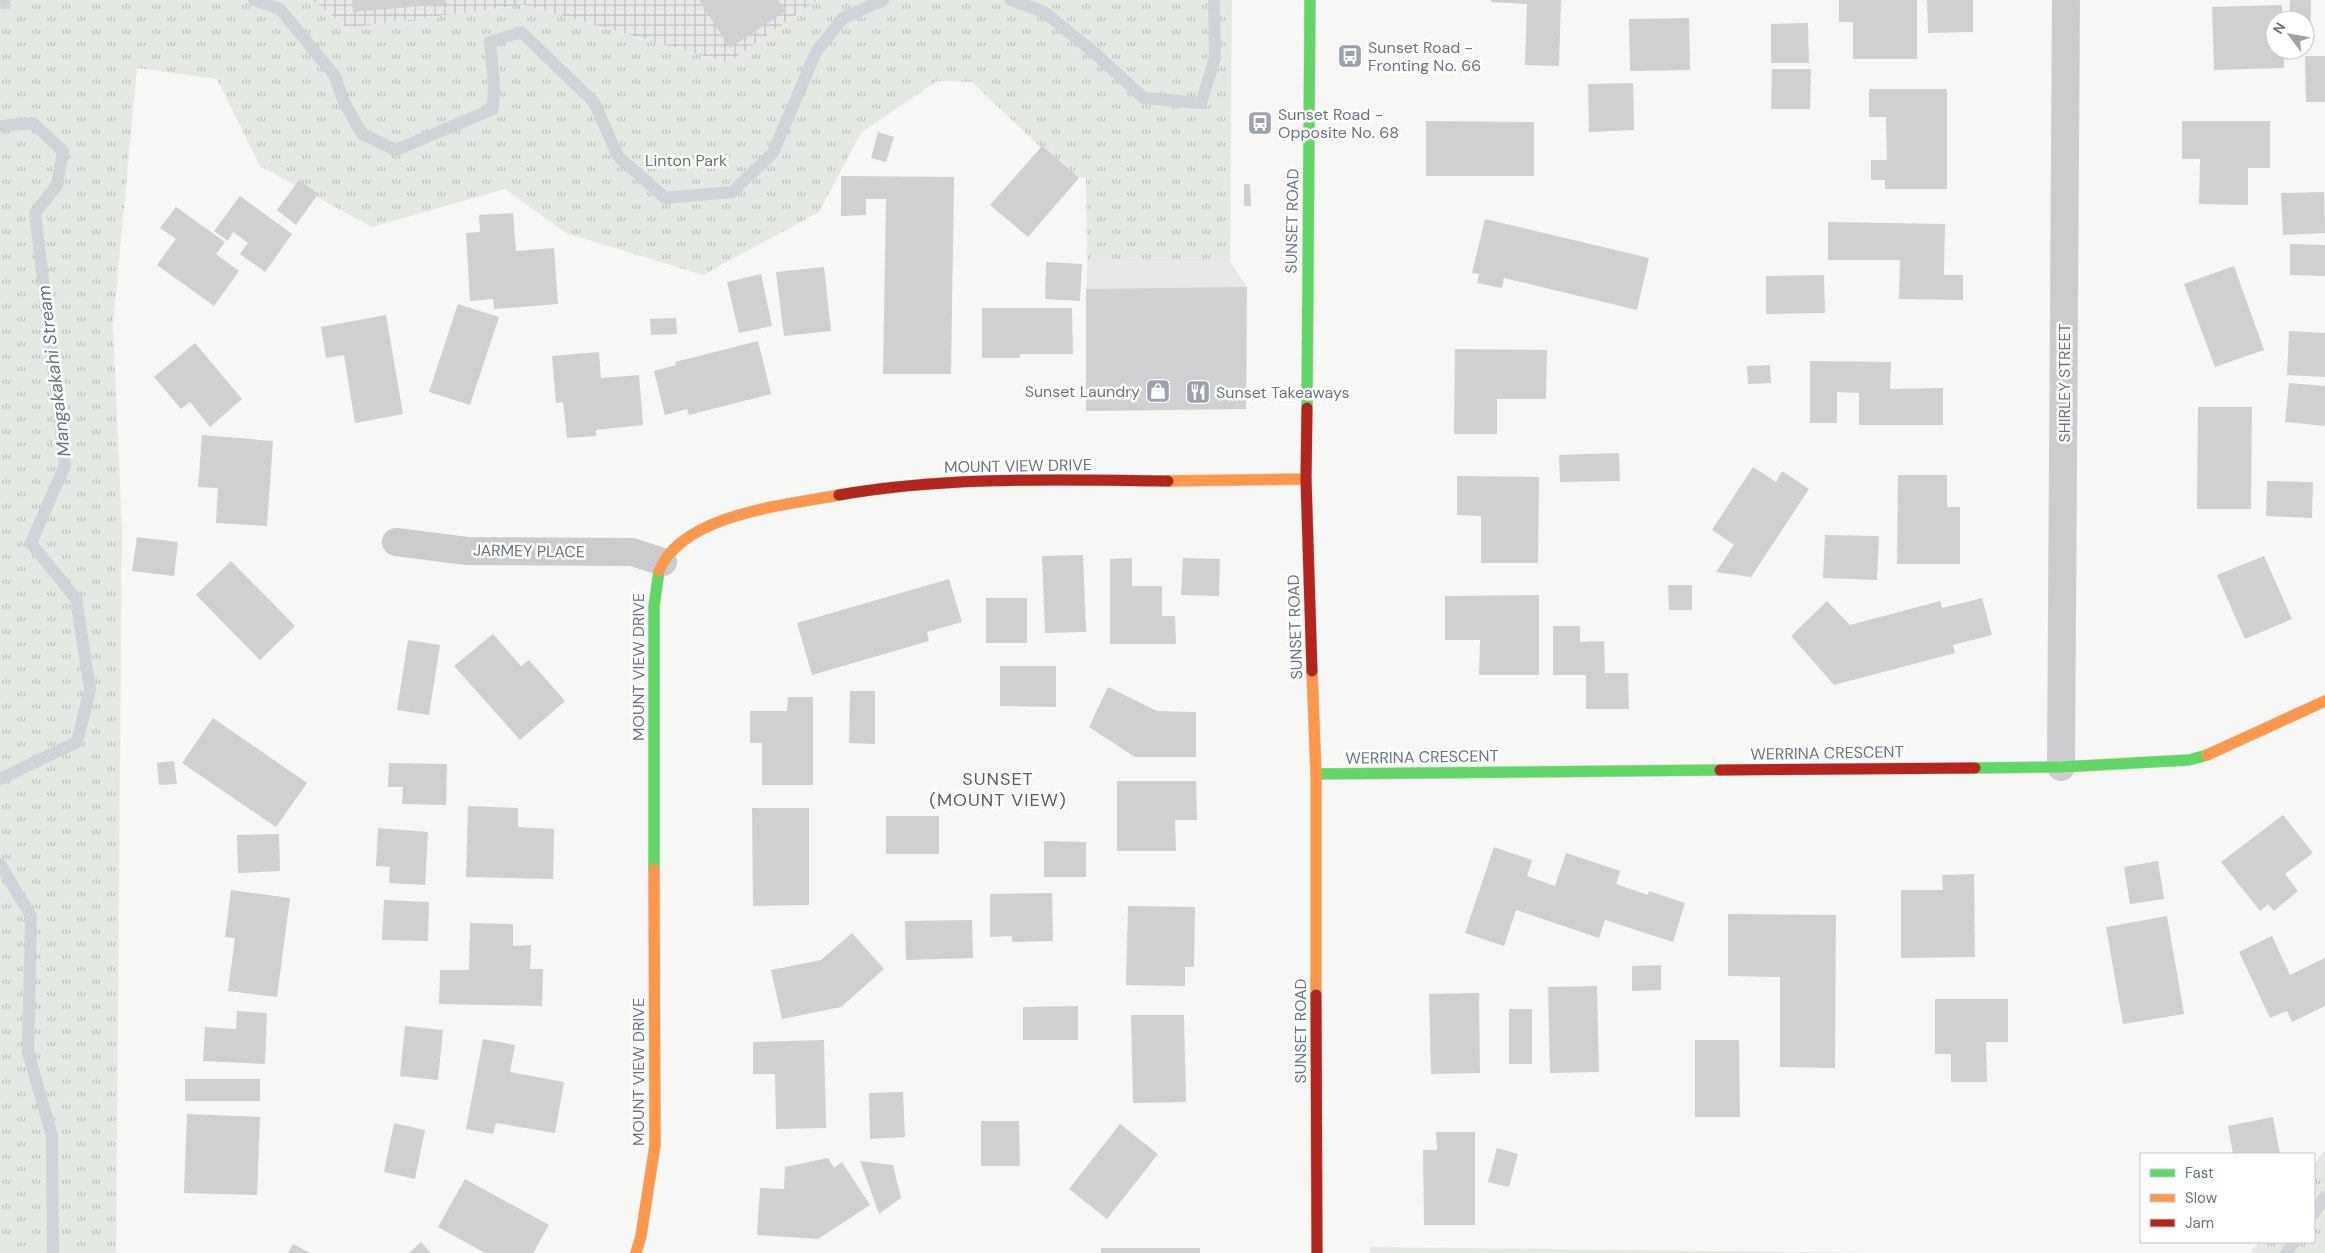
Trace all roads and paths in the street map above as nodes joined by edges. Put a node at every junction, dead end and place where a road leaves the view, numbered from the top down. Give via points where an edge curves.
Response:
1 (1310, 0) edge
2 (2066, 0) edge
3 (1306, 479) junction
4 (396, 542) dead end
5 (662, 562) junction
6 (2325, 701) edge
7 (2061, 767) junction
8 (1316, 774) junction
9 (636, 1253) edge
10 (1317, 1253) edge

1 - 3 street, SUNSET ROAD
2 - 7 street, SHIRLEY STREET
3 - 5 street, MOUNT VIEW DRIVE via 961,481 855,492 728,520 702,529 680,542
3 - 8 street, SUNSET ROAD
4 - 5 street, JARMEY PLACE via 467,551 632,552
5 - 9 street, MOUNT VIEW DRIVE via 655,583 654,606 655,1145 642,1236
6 - 7 street, WERRINA CRESCENT via 2215,753 2189,760
7 - 8 street, WERRINA CRESCENT
8 - 10 street, SUNSET ROAD

